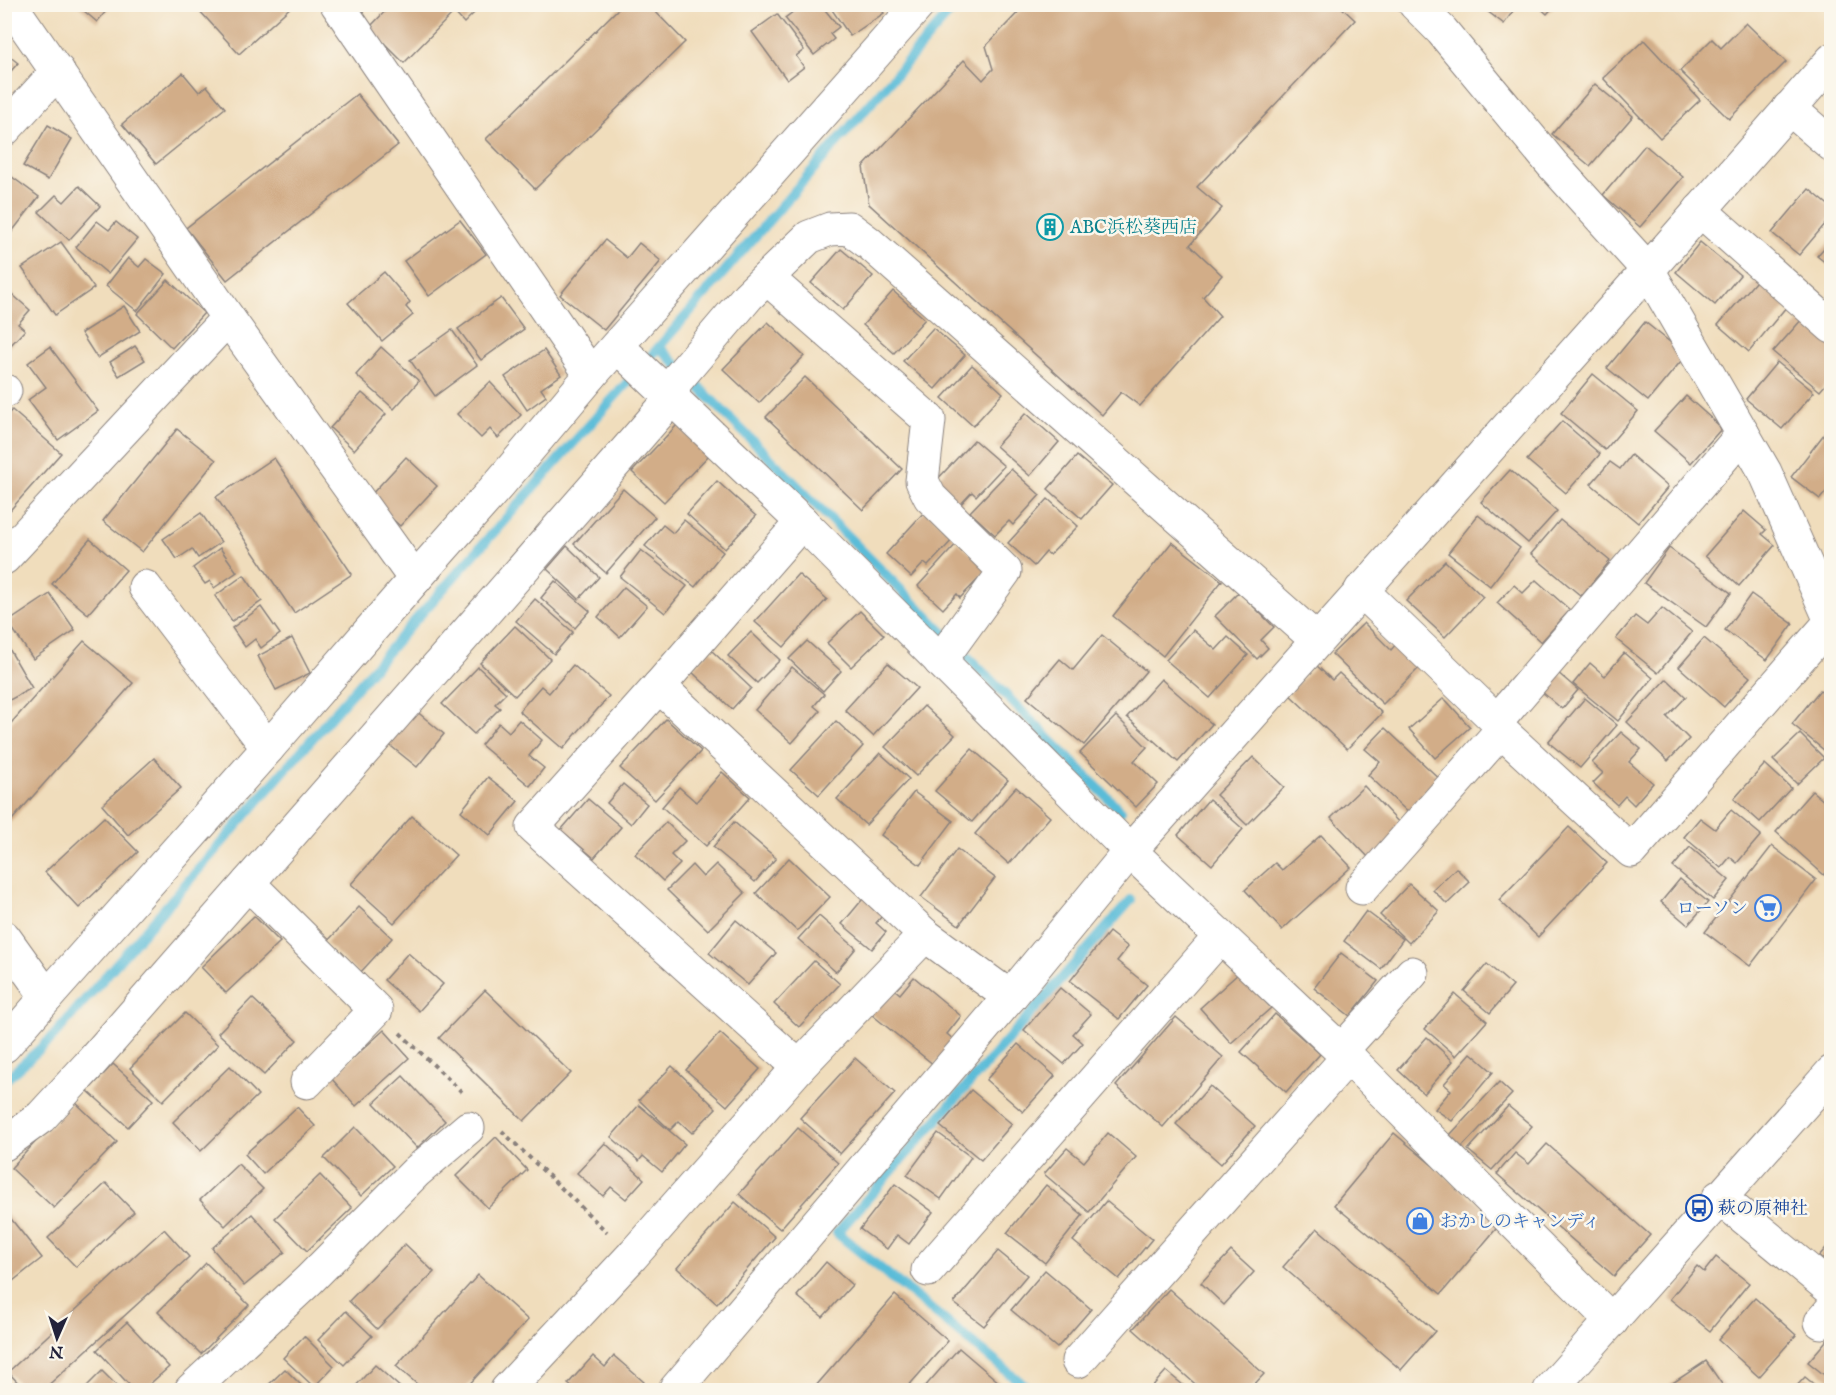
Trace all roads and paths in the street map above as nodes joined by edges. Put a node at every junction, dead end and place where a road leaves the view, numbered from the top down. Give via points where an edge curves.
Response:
1 (10, 4) edge
2 (337, 4) edge
3 (1415, 4) edge
4 (914, 7) edge
5 (1832, 60) edge
6 (58, 71) junction
7 (1789, 108) junction
8 (4, 130) edge
9 (1832, 145) edge
10 (1700, 210) junction
11 (1648, 270) junction
12 (766, 278) junction
13 (228, 318) junction
14 (1832, 327) edge
15 (623, 351) junction
16 (591, 375) junction
17 (674, 380) junction
18 (1743, 434) junction
19 (802, 522) junction
20 (4, 558) edge
21 (415, 579) junction
22 (145, 587) dead end
23 (1361, 590) junction
24 (1831, 623) edge
25 (1317, 640) junction
26 (949, 648) junction
27 (659, 686) junction
28 (1499, 726) junction
29 (268, 748) junction
30 (1130, 851) junction
31 (248, 884) junction
32 (1362, 888) dead end
33 (925, 935) junction
34 (4, 937) edge
35 (1220, 938) junction
36 (1412, 973) dead end
37 (47, 997) junction
38 (1010, 997) junction
39 (4, 1046) edge
40 (1345, 1054) junction
41 (799, 1067) junction
42 (1832, 1072) edge
43 (306, 1082) dead end
44 (468, 1128) dead end
45 (4, 1144) edge
46 (1719, 1197) junction
47 (928, 1270) dead end
48 (1832, 1290) edge
49 (1612, 1321) junction
50 (1078, 1361) dead end
51 (688, 1386) edge
52 (191, 1390) edge
53 (507, 1390) edge
54 (1550, 1390) edge

1 - 6 street
2 - 16 street
3 - 11 street
4 - 15 street
5 - 7 street
6 - 8 street
6 - 13 street
7 - 9 street
7 - 10 street
10 - 11 street
10 - 14 street
11 - 18 street
11 - 23 street
12 - 17 street
12 - 25 street via 809,237 830,229 849,228
12 - 26 street via 929,420 922,482 930,497 1005,571
13 - 20 street
13 - 21 street
15 - 16 street
15 - 17 street
16 - 21 street
17 - 19 street
17 - 31 street
18 - 24 street via 1765,472
18 - 28 street
19 - 26 street
19 - 27 street
21 - 29 street
22 - 29 street
23 - 25 street
23 - 28 street
24 - 28 street via 1631,851
25 - 30 street
26 - 30 street
27 - 33 street
27 - 41 street via 533,827
28 - 32 street
29 - 37 street
30 - 35 street
30 - 38 street
31 - 43 street via 376,1010
31 - 45 street via 41,1117
33 - 38 street
33 - 41 street
34 - 37 street
35 - 40 street
35 - 47 street
36 - 40 street
37 - 39 street
38 - 51 street
40 - 49 street
40 - 50 street
41 - 53 street
42 - 46 street
44 - 52 street via 416,1172 309,1280
46 - 48 street
46 - 49 street
49 - 54 street

